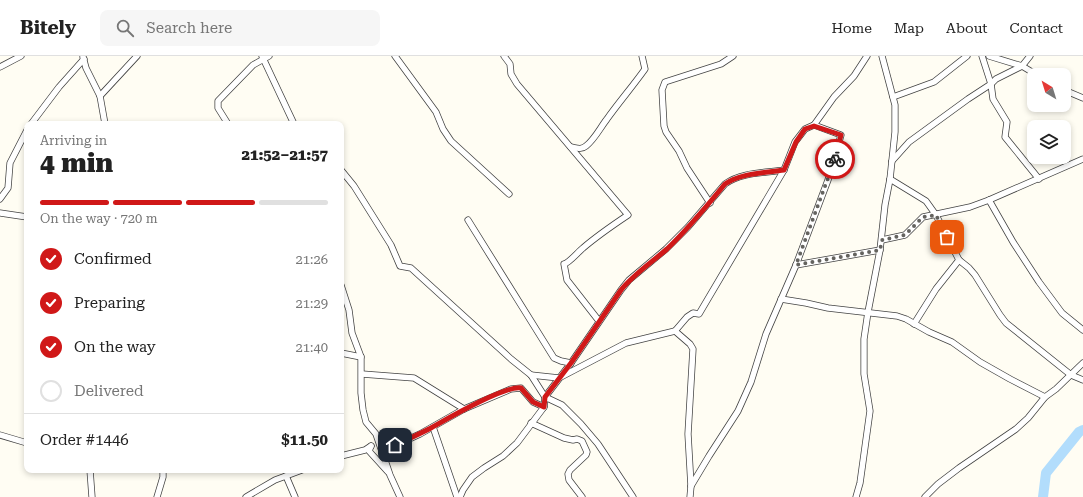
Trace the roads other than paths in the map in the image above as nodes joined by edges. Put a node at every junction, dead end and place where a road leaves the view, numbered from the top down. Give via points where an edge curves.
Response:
1 (21, 56) edge
2 (137, 56) edge
3 (269, 56) edge
4 (395, 56) edge
5 (504, 56) edge
6 (642, 56) edge
7 (733, 56) edge
8 (867, 56) edge
9 (882, 56) edge
10 (967, 56) edge
11 (982, 56) edge
12 (989, 56) edge
13 (1029, 56) edge
14 (84, 58) edge
15 (262, 58) edge
16 (1022, 66) junction
17 (0, 68) edge
18 (1027, 69) edge
19 (991, 84) junction
20 (1071, 93) edge
21 (100, 96) junction
22 (893, 97) junction
23 (1083, 98) edge
24 (33, 121) edge
25 (104, 121) edge
26 (226, 121) edge
27 (293, 121) edge
28 (814, 126) junction
29 (24, 136) edge
30 (571, 148) junction
31 (1083, 159) edge
32 (892, 161) junction
33 (784, 170) junction
34 (344, 174) edge
35 (890, 179) junction
36 (1039, 179) junction
37 (509, 194) dead end
38 (0, 199) edge
39 (989, 200) junction
40 (710, 203) junction
41 (0, 213) edge
42 (936, 215) junction
43 (24, 217) edge
44 (468, 220) dead end
45 (882, 240) junction
46 (880, 250) junction
47 (958, 260) junction
48 (796, 265) junction
49 (344, 294) edge
50 (781, 299) junction
51 (868, 312) junction
52 (598, 321) junction
53 (914, 324) junction
54 (1083, 330) edge
55 (675, 331) junction
56 (344, 354) edge
57 (361, 358) junction
58 (571, 363) junction
59 (1083, 363) edge
60 (362, 374) junction
61 (532, 375) junction
62 (1071, 375) junction
63 (559, 378) junction
64 (1083, 380) edge
65 (545, 397) junction
66 (1045, 397) junction
67 (544, 407) junction
68 (464, 409) junction
69 (531, 423) junction
70 (433, 427) junction
71 (0, 435) edge
72 (24, 442) edge
73 (383, 451) junction
74 (344, 455) edge
75 (90, 473) edge
76 (163, 473) edge
77 (294, 473) edge
78 (390, 475) junction
79 (286, 476) junction
80 (691, 486) junction
81 (92, 497) edge
82 (157, 497) edge
83 (247, 497) edge
84 (294, 497) edge
85 (400, 497) edge
86 (457, 497) edge
87 (460, 497) edge
88 (582, 497) edge
89 (633, 497) edge
90 (690, 497) edge
91 (856, 497) edge
92 (925, 497) edge

1 - 17 street
2 - 21 street
3 - 15 street
4 - 37 street via 436,112 446,135
5 - 30 street via 510,64 511,74 517,84
6 - 30 street via 645,69 595,137 585,147
7 - 40 street via 721,64 665,82 662,90 666,132
8 - 28 street
9 - 22 street
10 - 22 street via 934,82
11 - 19 street
12 - 16 street
13 - 16 street
14 - 21 street via 86,68
14 - 24 street
15 - 26 street via 218,101 218,108
15 - 27 street
16 - 18 street
16 - 19 street
19 - 32 street via 909,142
19 - 36 street via 993,99 1007,122 1005,137
20 - 23 street
21 - 25 street
22 - 32 street via 895,119
28 - 33 street via 805,129 796,142
28 - 48 street via 841,135 828,180
29 - 38 street via 10,163 8,188
30 - 52 street via 628,214 564,264 567,280
31 - 36 street
32 - 35 street
33 - 40 street via 732,180 725,184
33 - 55 street via 699,314 693,313 687,317
34 - 61 street via 391,245 400,266 411,268
35 - 42 street via 926,201
35 - 45 street
36 - 39 street
39 - 42 street
39 - 54 street via 1044,289 1062,313
40 - 52 street via 666,250 629,280
41 - 43 street
42 - 45 street via 923,217 905,235
42 - 47 street
44 - 58 street via 554,358
45 - 46 street
46 - 48 street
46 - 51 street
47 - 53 street
47 - 62 street via 975,275 1006,323
48 - 50 street
49 - 57 street via 352,333
50 - 51 street
50 - 80 street via 738,411
51 - 53 street via 897,316
51 - 91 street via 864,339 864,374 870,411
52 - 58 street
53 - 66 street via 952,342 980,362
55 - 63 street via 626,343
55 - 80 street via 693,349 688,434
56 - 57 street
57 - 60 street
58 - 63 street
59 - 62 street
60 - 68 street via 414,378
60 - 73 street via 362,404 366,422 376,434
61 - 63 street
61 - 65 street
62 - 64 street
62 - 66 street
63 - 65 street
65 - 67 street
65 - 89 street via 562,405 581,424 598,444
66 - 92 street via 1016,429 938,484
67 - 68 street via 533,402 518,387
67 - 69 street
68 - 70 street
69 - 87 street via 509,452 472,477
69 - 88 street via 564,438 582,441 586,455 568,474 569,480
70 - 73 street
70 - 86 street
71 - 72 street
73 - 78 street
74 - 78 street via 371,446 369,451
75 - 81 street
76 - 82 street
77 - 79 street
78 - 85 street
79 - 83 street
79 - 84 street
80 - 90 street

